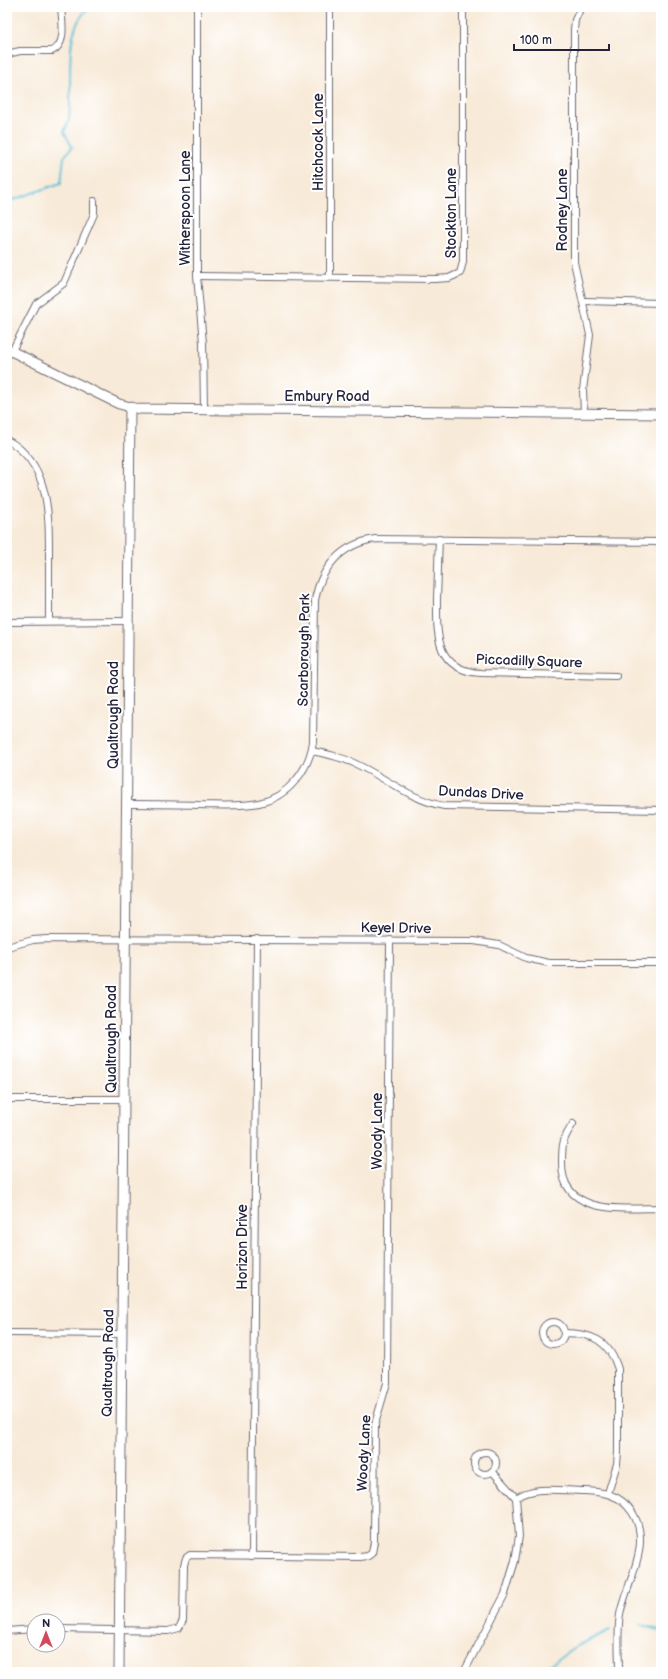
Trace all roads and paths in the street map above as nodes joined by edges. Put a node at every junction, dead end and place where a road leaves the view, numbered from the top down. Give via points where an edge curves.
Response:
1 (62, 7) edge
2 (197, 7) edge
3 (330, 7) edge
4 (463, 7) edge
5 (580, 7) edge
6 (7, 54) edge
7 (94, 201) dead end
8 (197, 276) junction
9 (330, 277) junction
10 (584, 301) junction
11 (661, 303) edge
12 (10, 350) edge
13 (130, 407) junction
14 (204, 409) junction
15 (584, 412) junction
16 (661, 414) edge
17 (7, 440) edge
18 (438, 539) junction
19 (661, 542) edge
20 (49, 621) junction
21 (7, 622) edge
22 (128, 622) junction
23 (616, 676) dead end
24 (312, 751) junction
25 (127, 804) junction
26 (661, 810) edge
27 (126, 940) junction
28 (257, 940) junction
29 (390, 940) junction
30 (7, 947) edge
31 (661, 963) edge
32 (7, 1099) edge
33 (125, 1099) junction
34 (573, 1124) dead end
35 (661, 1208) edge
36 (7, 1333) edge
37 (564, 1333) dead end
38 (122, 1334) junction
39 (492, 1471) dead end
40 (608, 1494) junction
41 (516, 1498) junction
42 (252, 1556) junction
43 (26, 1630) edge
44 (66, 1630) edge
45 (120, 1630) junction
46 (7, 1631) edge
47 (119, 1672) edge
48 (464, 1672) edge
49 (619, 1672) edge

1 - 6 street via 62,40 56,49
2 - 8 street, Witherspoon Lane
3 - 9 street, Hitchcock Lane
4 - 9 street, Stockton Lane via 463,268 456,276 449,278
5 - 10 street, Rodney Lane via 574,30 574,262
7 - 12 street via 94,214 64,283 36,304
8 - 9 street, Stockton Lane
8 - 14 street, Witherspoon Lane via 203,343
10 - 11 street
10 - 15 street, Rodney Lane via 590,335 583,390
12 - 13 street, Embury Road via 113,402
13 - 14 street, Embury Road
13 - 22 street, Qualtrough Road
14 - 15 street, Embury Road
15 - 16 street, Embury Road
17 - 20 street via 26,454 42,480 46,493 49,519
18 - 19 street, Scarborough Park
18 - 23 street, Piccadilly Square via 438,639 444,654 458,668 481,674
18 - 24 street, Scarborough Park via 363,541 341,552 322,574 315,600
20 - 21 street
20 - 22 street
22 - 25 street, Qualtrough Road
24 - 25 street, Scarborough Park via 305,767 292,784 260,803
24 - 26 street, Dundas Drive via 342,757 356,763 415,798 434,804 457,807
25 - 27 street, Qualtrough Road
27 - 28 street, Keyel Drive
27 - 30 street, Keyel Drive via 34,940
27 - 33 street, Qualtrough Road
28 - 29 street, Keyel Drive
28 - 42 street, Horizon Drive
29 - 31 street, Keyel Drive via 487,942 537,962
29 - 42 street, Woody Lane via 387,1383 374,1424 373,1549 370,1555 360,1557
32 - 33 street
33 - 38 street, Qualtrough Road
34 - 35 street via 563,1139 562,1168 564,1178 575,1195 583,1202 603,1208
36 - 38 street
37 - 40 street via 585,1334 601,1342 614,1358 618,1369 618,1452
38 - 45 street, Qualtrough Road
39 - 41 street
40 - 41 street via 542,1490 529,1491
40 - 49 street via 626,1504 635,1517 640,1531 637,1557 620,1614
41 - 48 street via 518,1536 511,1577 497,1611
42 - 45 street, Woody Lane via 187,1556 184,1564 183,1620 180,1626 176,1630 168,1631
43 - 46 street
44 - 45 street
45 - 47 street, Qualtrough Road

